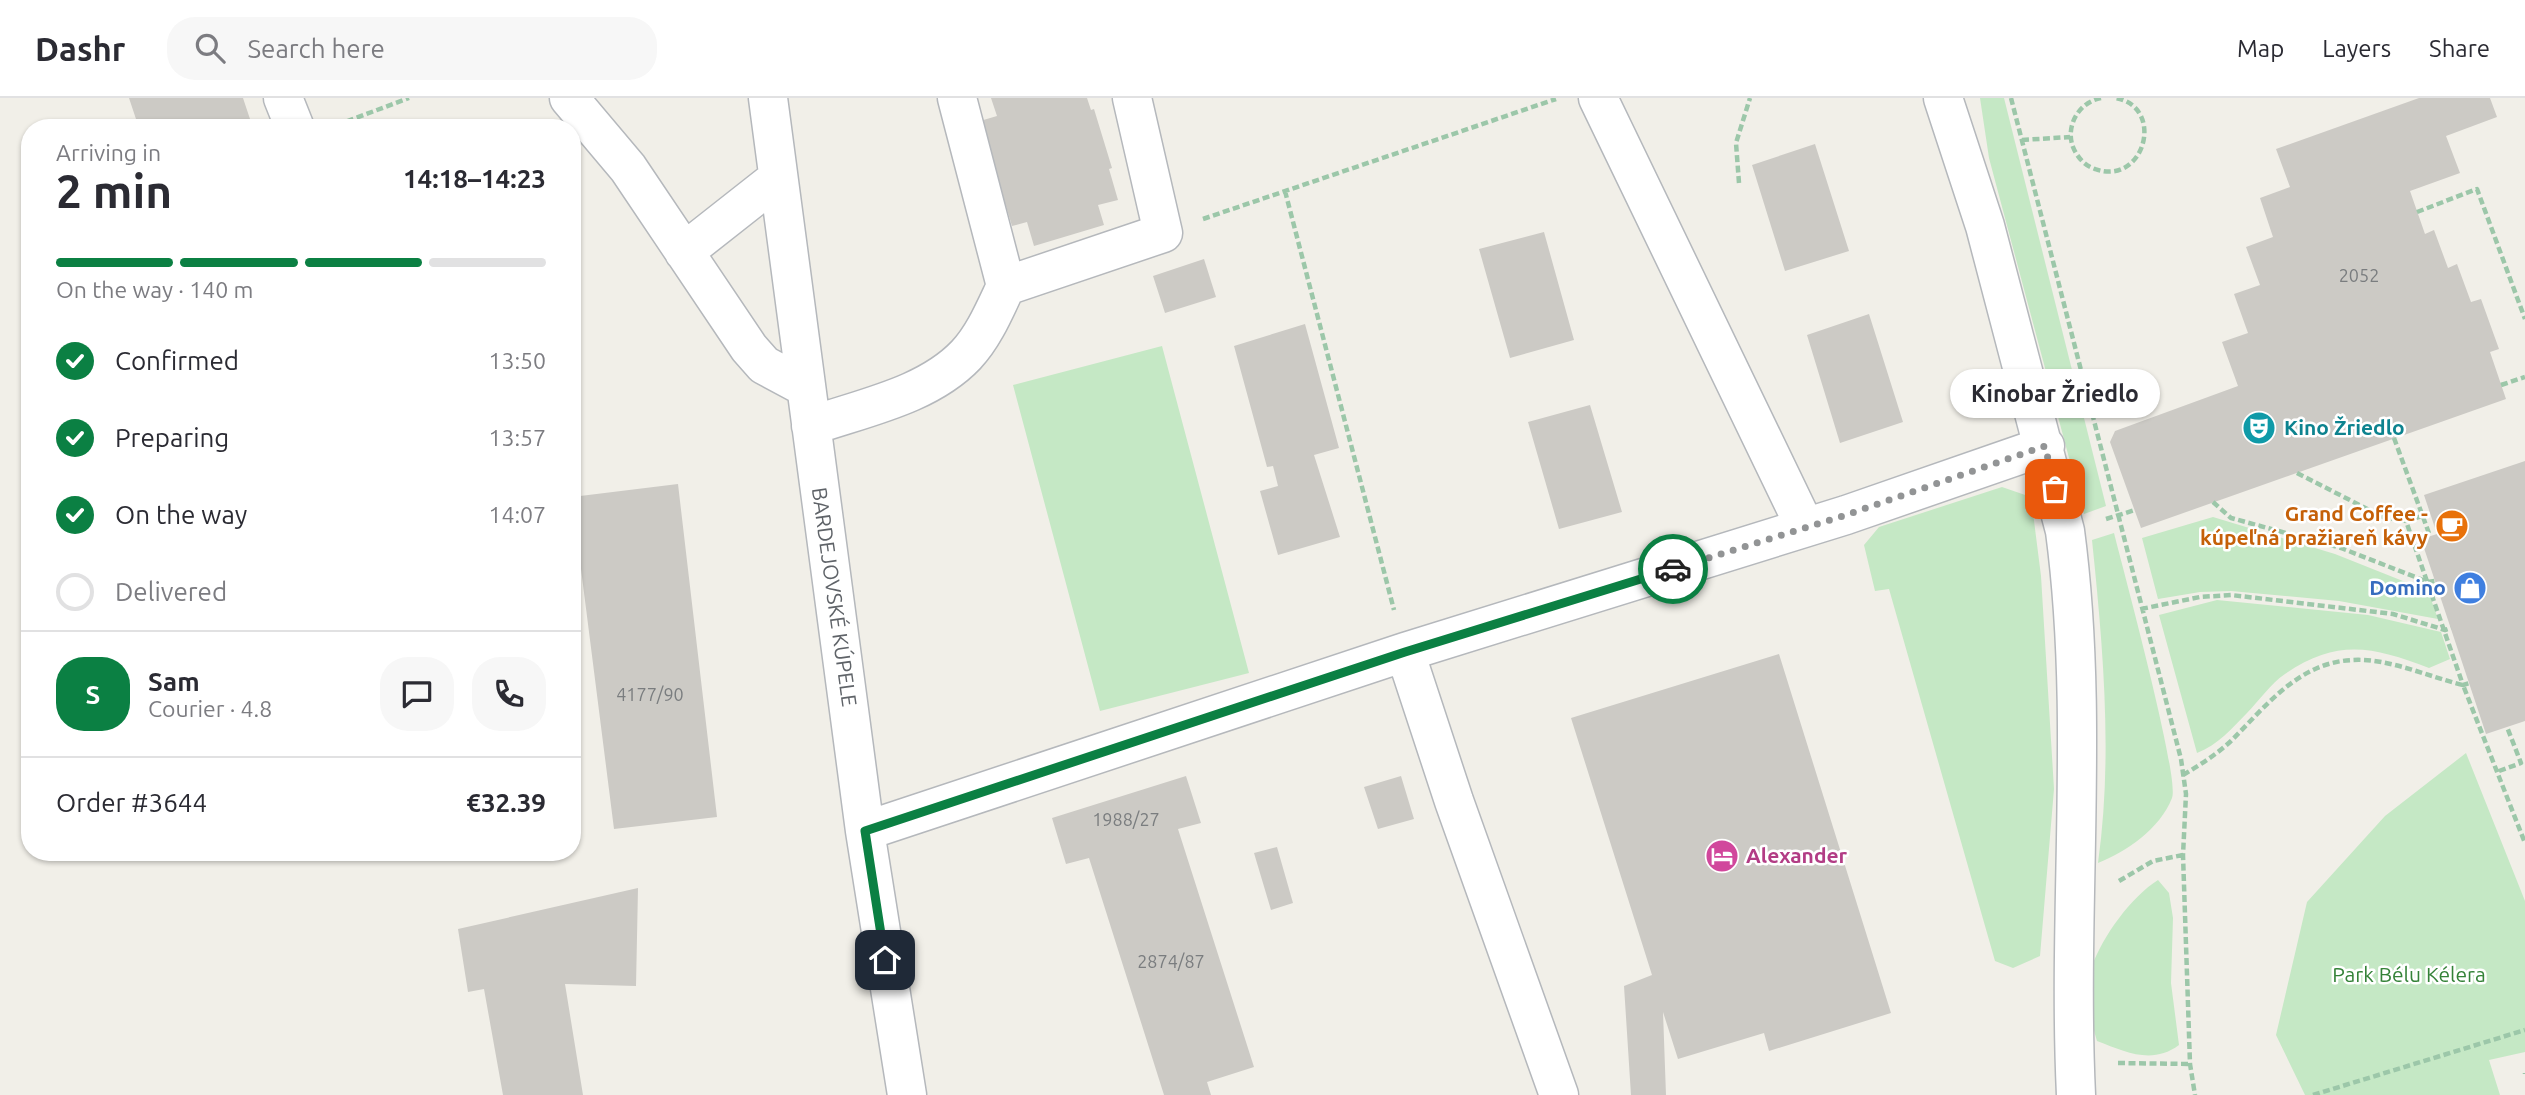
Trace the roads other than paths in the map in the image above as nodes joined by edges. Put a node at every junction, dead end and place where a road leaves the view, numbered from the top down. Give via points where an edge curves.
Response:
1 (282, 98) edge
2 (569, 98) edge
3 (768, 98) edge
4 (957, 98) edge
5 (1132, 98) edge
6 (1598, 98) edge
7 (1944, 98) edge
8 (291, 119) edge
9 (778, 178) junction
10 (684, 252) junction
11 (1006, 286) junction
12 (805, 387) junction
13 (811, 426) junction
14 (2045, 446) junction
15 (1805, 527) junction
16 (1405, 652) junction
17 (865, 831) junction
18 (2076, 1079) edge
19 (907, 1095) edge
20 (1559, 1095) edge

1 - 8 street
2 - 10 street via 628,168
3 - 9 street, BARDEJOVSKÉ KÚPELE
4 - 11 street
5 - 11 street via 1163,233
6 - 15 street
7 - 14 street via 1985,226
9 - 10 street
9 - 12 street, BARDEJOVSKÉ KÚPELE
10 - 12 street via 764,365
11 - 13 street via 967,355 941,377
12 - 13 street, BARDEJOVSKÉ KÚPELE
13 - 17 street, BARDEJOVSKÉ KÚPELE
14 - 15 street
14 - 18 street via 2065,531 2074,605
15 - 16 street
16 - 17 street
16 - 20 street
17 - 19 street, BARDEJOVSKÉ KÚPELE

